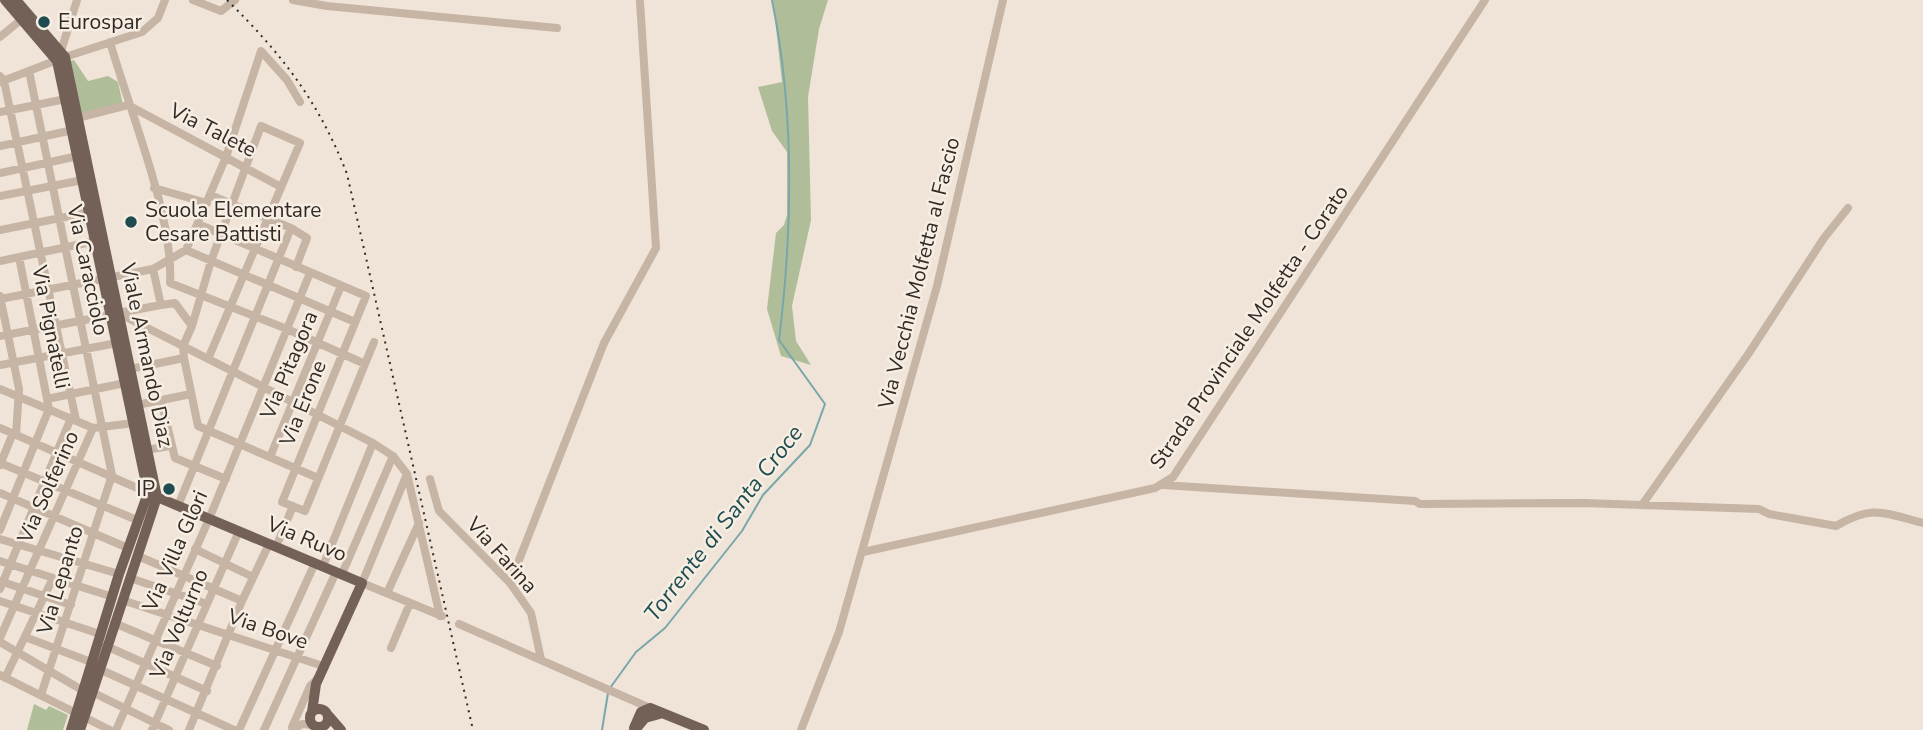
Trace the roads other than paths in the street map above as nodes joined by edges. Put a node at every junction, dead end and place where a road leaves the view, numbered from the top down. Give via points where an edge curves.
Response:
1 (5, 0) edge
2 (16, 0) edge
3 (77, 0) edge
4 (165, 0) edge
5 (193, 0) edge
6 (235, 0) edge
7 (293, 0) edge
8 (1003, 0) edge
9 (1485, 0) edge
10 (640, 2) dead end
11 (22, 19) junction
12 (557, 28) dead end
13 (0, 37) edge
14 (110, 42) junction
15 (61, 56) junction
16 (29, 71) junction
17 (1, 80) edge
18 (66, 99) junction
19 (300, 102) dead end
20 (35, 105) junction
21 (128, 105) junction
22 (12, 110) junction
23 (0, 112) edge
24 (78, 118) junction
25 (72, 130) junction
26 (42, 138) junction
27 (19, 142) junction
28 (0, 146) edge
29 (78, 156) junction
30 (226, 157) junction
31 (48, 162) junction
32 (245, 166) junction
33 (24, 167) junction
34 (0, 173) edge
35 (83, 180) junction
36 (52, 186) junction
37 (281, 187) junction
38 (154, 188) junction
39 (29, 191) junction
40 (0, 196) edge
41 (209, 199) junction
42 (234, 203) junction
43 (1848, 208) dead end
44 (89, 212) junction
45 (0, 218) edge
46 (59, 218) junction
47 (268, 219) junction
48 (35, 223) junction
49 (198, 223) junction
50 (291, 228) junction
51 (1, 229) edge
52 (222, 236) junction
53 (96, 241) junction
54 (66, 248) junction
55 (255, 248) junction
56 (186, 250) junction
57 (41, 253) junction
58 (19, 257) junction
59 (172, 260) junction
60 (280, 260) junction
61 (0, 261) edge
62 (211, 261) junction
63 (296, 267) junction
64 (153, 269) junction
65 (310, 273) junction
66 (243, 275) junction
67 (107, 278) junction
68 (74, 285) junction
69 (269, 286) junction
70 (341, 286) junction
71 (49, 289) junction
72 (26, 293) junction
73 (202, 294) junction
74 (0, 298) edge
75 (300, 300) junction
76 (160, 305) junction
77 (230, 306) junction
78 (331, 312) junction
79 (115, 314) junction
80 (257, 317) junction
81 (81, 320) junction
82 (355, 322) junction
83 (57, 325) junction
84 (192, 326) junction
85 (33, 329) junction
86 (287, 329) junction
87 (4, 335) edge
88 (374, 342) dead end
89 (117, 343) junction
90 (317, 343) junction
91 (183, 346) junction
92 (86, 349) junction
93 (62, 353) junction
94 (342, 353) junction
95 (38, 358) junction
96 (184, 358) junction
97 (208, 359) junction
98 (14, 363) junction
99 (365, 364) junction
100 (0, 365) edge
101 (130, 369) junction
102 (232, 370) junction
103 (125, 383) junction
104 (263, 386) junction
105 (0, 389) edge
106 (95, 390) junction
107 (71, 394) junction
108 (191, 394) junction
109 (18, 397) junction
110 (47, 399) junction
111 (161, 400) junction
112 (292, 401) junction
113 (137, 405) junction
114 (49, 409) junction
115 (315, 414) junction
116 (73, 419) junction
117 (134, 423) junction
118 (340, 426) junction
119 (0, 428) edge
120 (98, 429) junction
121 (209, 431) junction
122 (14, 434) junction
123 (36, 443) junction
124 (373, 443) junction
125 (240, 444) junction
126 (169, 446) junction
127 (147, 450) junction
128 (57, 452) junction
129 (393, 456) junction
130 (270, 457) junction
131 (79, 461) junction
132 (0, 464) edge
133 (194, 466) junction
134 (295, 468) junction
135 (23, 472) junction
136 (407, 474) junction
137 (112, 475) junction
138 (318, 478) junction
139 (226, 479) junction
140 (430, 479) dead end
141 (44, 481) junction
142 (1163, 485) junction
143 (66, 491) junction
144 (0, 493) edge
145 (153, 495) junction
146 (12, 499) junction
147 (102, 505) junction
148 (1642, 505) junction
149 (178, 506) junction
150 (293, 506) junction
151 (34, 508) junction
152 (54, 516) junction
153 (209, 519) junction
154 (137, 520) junction
155 (419, 523) junction
156 (1923, 523) edge
157 (0, 530) edge
158 (239, 531) junction
159 (92, 533) junction
160 (0, 538) edge
161 (19, 544) junction
162 (273, 545) junction
163 (128, 548) junction
164 (195, 550) junction
165 (39, 551) junction
166 (863, 552) junction
167 (138, 556) junction
168 (0, 561) edge
169 (224, 563) junction
170 (10, 565) junction
171 (83, 565) junction
172 (319, 565) junction
173 (30, 571) junction
174 (339, 573) junction
175 (119, 574) junction
176 (183, 575) junction
177 (253, 577) junction
178 (53, 578) junction
179 (130, 578) junction
180 (362, 583) junction
181 (510, 583) junction
182 (1, 584) edge
183 (77, 586) junction
184 (213, 588) junction
185 (23, 589) junction
186 (175, 593) junction
187 (387, 593) junction
188 (44, 596) junction
189 (117, 598) junction
190 (0, 601) edge
191 (242, 601) junction
192 (410, 603) junction
193 (207, 604) junction
194 (71, 605) junction
195 (15, 607) junction
196 (166, 613) junction
197 (36, 614) junction
198 (65, 623) junction
199 (114, 623) junction
200 (198, 624) junction
201 (459, 624) dead end
202 (100, 634) junction
203 (229, 634) junction
204 (25, 637) junction
205 (0, 640) edge
206 (155, 640) junction
207 (107, 646) junction
208 (57, 648) junction
209 (391, 648) dead end
210 (275, 650) junction
211 (18, 653) junction
212 (186, 653) junction
213 (298, 657) junction
214 (541, 659) junction
215 (145, 663) junction
216 (95, 666) junction
217 (217, 666) junction
218 (323, 666) junction
219 (49, 672) junction
220 (3, 677) edge
221 (175, 677) junction
222 (317, 681) junction
223 (135, 685) junction
224 (87, 691) junction
225 (207, 691) junction
226 (41, 695) junction
227 (628, 697) junction
228 (166, 700) junction
229 (124, 708) junction
230 (197, 713) junction
231 (327, 713) junction
232 (644, 714) junction
233 (80, 715) junction
234 (316, 722) edge
235 (154, 727) edge
236 (292, 729) edge
237 (71, 730) edge
238 (80, 730) edge
239 (110, 730) edge
240 (116, 730) edge
241 (169, 730) edge
242 (189, 730) edge
243 (237, 730) edge
244 (264, 730) edge
245 (341, 730) edge
246 (634, 730) edge
247 (704, 730) edge
248 (801, 730) edge

1 - 11 main road
2 - 15 main road
3 - 15 street
4 - 14 street via 153,26
5 - 6 street via 221,11
7 - 12 street
8 - 166 street, Via Vecchia Molfetta al Fascio via 937,286
9 - 142 street, Strada Provinciale Molfetta - Corato via 1181,466
10 - 181 street via 656,248 604,343
11 - 13 street
11 - 15 main road
14 - 15 street
14 - 21 street
15 - 16 street
15 - 18 main road
15 - 24 main road, Viale Armando Diaz
16 - 17 street
16 - 20 street, Via Caracciolo
17 - 22 street
18 - 20 street
18 - 25 main road
19 - 30 street via 261,51
20 - 22 street
20 - 26 street, Via Caracciolo
21 - 24 street
21 - 30 street, Via Talete
21 - 38 street
22 - 23 street
22 - 27 street
24 - 67 main road, Viale Armando Diaz
25 - 26 street
25 - 29 main road
26 - 27 street
26 - 31 street, Via Caracciolo
27 - 28 street
27 - 33 street
29 - 31 street
29 - 35 main road
30 - 32 street, Via Talete
30 - 41 street
31 - 33 street
31 - 36 street, Via Caracciolo
32 - 37 street, Via Talete
32 - 37 street via 261,126 300,143
32 - 42 street
33 - 34 street
33 - 39 street
35 - 36 street
35 - 44 main road
36 - 39 street
36 - 46 street, Via Caracciolo
37 - 47 street
38 - 41 street
38 - 59 street
39 - 40 street
39 - 48 street
41 - 42 street
41 - 49 street
42 - 47 street
42 - 52 street
43 - 148 street
44 - 46 street
44 - 53 main road
45 - 51 street
46 - 48 street
46 - 54 street, Via Caracciolo
47 - 50 street
47 - 55 street
48 - 51 street
48 - 57 street
49 - 52 street
49 - 56 street
50 - 60 street
50 - 63 street via 307,239
52 - 55 street
52 - 62 street
53 - 54 street
53 - 67 main road
54 - 57 street
54 - 68 street, Via Caracciolo
55 - 60 street
55 - 66 street
56 - 59 street
56 - 62 street
57 - 58 street
57 - 71 street
58 - 61 street
58 - 72 street, Via Pignatelli
59 - 64 street
59 - 73 street via 170,283
60 - 63 street
60 - 69 street
62 - 66 street
62 - 73 street
63 - 65 street
64 - 67 street
64 - 76 street
65 - 70 street
65 - 75 street, Via Villa Glori
66 - 69 street
66 - 77 street
67 - 68 street
67 - 79 main road
68 - 71 street
68 - 81 street, Via Caracciolo
69 - 75 street
69 - 80 street
70 - 78 street, Via Pitagora
70 - 82 street, Via Erone via 366,296
71 - 72 street
71 - 83 street
72 - 74 street
72 - 85 street, Via Pignatelli
73 - 77 street
73 - 84 street
74 - 87 street
75 - 78 street
75 - 86 street, Via Villa Glori
76 - 79 street
76 - 84 street via 175,303
77 - 80 street
77 - 97 street
78 - 82 street
78 - 90 street, Via Pitagora
79 - 81 street
79 - 89 main road
79 - 91 street
79 - 101 main road, Viale Armando Diaz
80 - 86 street
80 - 102 street
81 - 83 street
81 - 92 street, Via Caracciolo
82 - 94 street, Via Erone
83 - 85 street
83 - 93 street
84 - 91 street
85 - 87 street
85 - 95 street, Via Pignatelli
86 - 90 street
86 - 104 street, Via Villa Glori
87 - 98 street
88 - 99 street
89 - 92 street
89 - 103 main road
90 - 94 street
90 - 112 street, Via Pitagora
91 - 96 street
91 - 97 street
92 - 93 street
92 - 106 street, Via Caracciolo
93 - 95 street
93 - 107 street
94 - 99 street
94 - 115 street, Via Erone
95 - 98 street
95 - 110 street, Via Pignatelli
96 - 101 street
96 - 108 street
97 - 102 street
98 - 100 street
98 - 109 street
99 - 118 street
101 - 113 main road, Viale Armando Diaz
102 - 104 street
102 - 121 street
103 - 106 street
103 - 117 main road
104 - 112 street
104 - 125 street, Via Villa Glori
105 - 109 street
106 - 107 street
106 - 120 street, Via Caracciolo
107 - 110 street
107 - 116 street
108 - 111 street
108 - 121 street via 198,426
109 - 114 street
109 - 122 street
110 - 114 street, Via Pignatelli
111 - 113 street
111 - 126 street
112 - 115 street
112 - 130 street, Via Pitagora
113 - 127 main road, Viale Armando Diaz
114 - 116 street
114 - 123 street, Via Pignatelli
115 - 118 street
115 - 134 street, Via Erone
116 - 120 street
116 - 128 street
117 - 120 street
117 - 145 main road
118 - 124 street
118 - 138 street
119 - 122 street
120 - 131 street, Via Solferino
120 - 137 street, Via Caracciolo
121 - 125 street
121 - 133 street
122 - 123 street
122 - 132 street
123 - 128 street
123 - 135 street, Via Pignatelli
124 - 129 street
124 - 172 street
125 - 130 street
125 - 139 street, Via Villa Glori
126 - 127 street
126 - 133 street via 175,458
127 - 145 main road, Viale Armando Diaz
128 - 131 street
128 - 141 street
129 - 136 street
129 - 174 street
130 - 134 street
131 - 137 street
131 - 143 street, Via Solferino
132 - 135 street
133 - 139 street
133 - 149 street
134 - 138 street
134 - 150 street, Via Erone via 282,502
135 - 141 street
135 - 146 street, Via Pignatelli
136 - 155 street
136 - 180 street
137 - 145 street
137 - 147 street, Via Lepanto
138 - 150 street via 305,511
139 - 153 street, Via Villa Glori
140 - 181 street, Via Farina via 439,511
141 - 143 street
141 - 151 street
142 - 148 street via 1420,504
142 - 166 street, Strada Provinciale Molfetta - Corato
143 - 147 street
143 - 152 street, Via Solferino
144 - 146 street
145 - 149 main road, Via Ruvo
145 - 154 main road
145 - 167 main road
146 - 151 street
146 - 157 street, Via Pignatelli
147 - 154 street
147 - 159 street, Via Lepanto
148 - 156 street via 1759,509 1836,526 1859,512 1874,511
149 - 153 main road, Via Ruvo
150 - 162 street
151 - 152 street
151 - 161 street
152 - 159 street
152 - 165 street, Via Solferino
153 - 158 main road, Via Ruvo
153 - 164 street, Via Villa Glori
154 - 163 main road
155 - 187 street
155 - 192 street, Via Ruvo via 441,616
158 - 162 main road, Via Ruvo
158 - 169 street, Via Volturno
159 - 163 street
159 - 171 street, Via Lepanto
160 - 161 street
161 - 165 street
161 - 170 street
162 - 172 main road, Via Ruvo
162 - 177 street
163 - 175 main road
164 - 169 street
164 - 176 street, Via Villa Glori
165 - 171 street
165 - 173 street, Via Solferino
166 - 248 street, Via Vecchia Molfetta al Fascio via 839,632
167 - 176 street
167 - 179 main road
168 - 170 street, Via Bove
169 - 177 street
169 - 184 street, Via Volturno
170 - 173 street, Via Bove
170 - 182 street
171 - 175 street
171 - 183 street, Via Lepanto
172 - 174 main road, Via Ruvo
172 - 210 street
173 - 178 street, Via Bove
173 - 185 street, Via Solferino
174 - 180 main road, Via Ruvo
174 - 213 street
175 - 189 main road
176 - 184 street
176 - 186 street, Via Villa Glori
177 - 191 street
178 - 183 street, Via Bove
178 - 188 street
179 - 186 street
179 - 189 main road
180 - 187 street, Via Ruvo
180 - 218 main road
181 - 214 street, Via Farina via 531,613
182 - 185 street
183 - 189 street, Via Bove
183 - 194 street, Via Lepanto
184 - 191 street
184 - 193 street, Via Volturno
185 - 188 street
185 - 195 street, Via Solferino
186 - 193 street
186 - 196 street, Via Villa Glori
187 - 192 street, Via Ruvo
188 - 194 street
188 - 197 street
189 - 196 street, Via Bove
189 - 199 main road
189 - 202 main road
190 - 195 street
191 - 203 street
192 - 209 street
193 - 200 street, Via Volturno
194 - 198 street, Via Lepanto
195 - 197 street
195 - 205 street, Via Solferino
196 - 200 street, Via Bove
196 - 206 street, Via Villa Glori
197 - 198 street
197 - 204 street
198 - 202 street
198 - 208 street, Via Lepanto
199 - 206 street
199 - 207 main road
200 - 203 street, Via Bove
200 - 212 street, Via Volturno
201 - 214 street
202 - 216 main road
203 - 210 street, Via Bove
203 - 217 street
204 - 208 street
204 - 211 street
205 - 211 street
206 - 212 street
206 - 215 street, Via Villa Glori
207 - 215 street
207 - 216 main road
208 - 216 street
208 - 219 street, Via Lepanto
210 - 213 street, Via Bove
210 - 243 street
211 - 219 street
211 - 220 street
212 - 217 street
212 - 221 street, Via Volturno
213 - 218 street, Via Bove
213 - 244 street
214 - 227 street
215 - 221 street
215 - 223 street, Via Villa Glori
216 - 223 street
216 - 224 main road
217 - 225 street
218 - 222 main road
219 - 224 street
219 - 226 street, Via Lepanto
220 - 226 street
221 - 225 street
221 - 228 street, Via Volturno
222 - 231 main road
222 - 234 main road
222 - 236 street via 310,686
223 - 228 street
223 - 229 street, Via Villa Glori
224 - 229 street
224 - 233 main road
225 - 230 street
226 - 233 street
227 - 232 street
227 - 232 street
228 - 230 street
228 - 235 street, Via Volturno
229 - 235 street
229 - 240 street, Via Villa Glori
230 - 242 street
230 - 243 street
231 - 234 main road via 326,724
231 - 234 main road via 318,709
231 - 245 main road
232 - 246 main road
232 - 247 main road via 663,713
233 - 237 main road
233 - 238 main road
233 - 239 street
234 - 236 street
235 - 241 street

